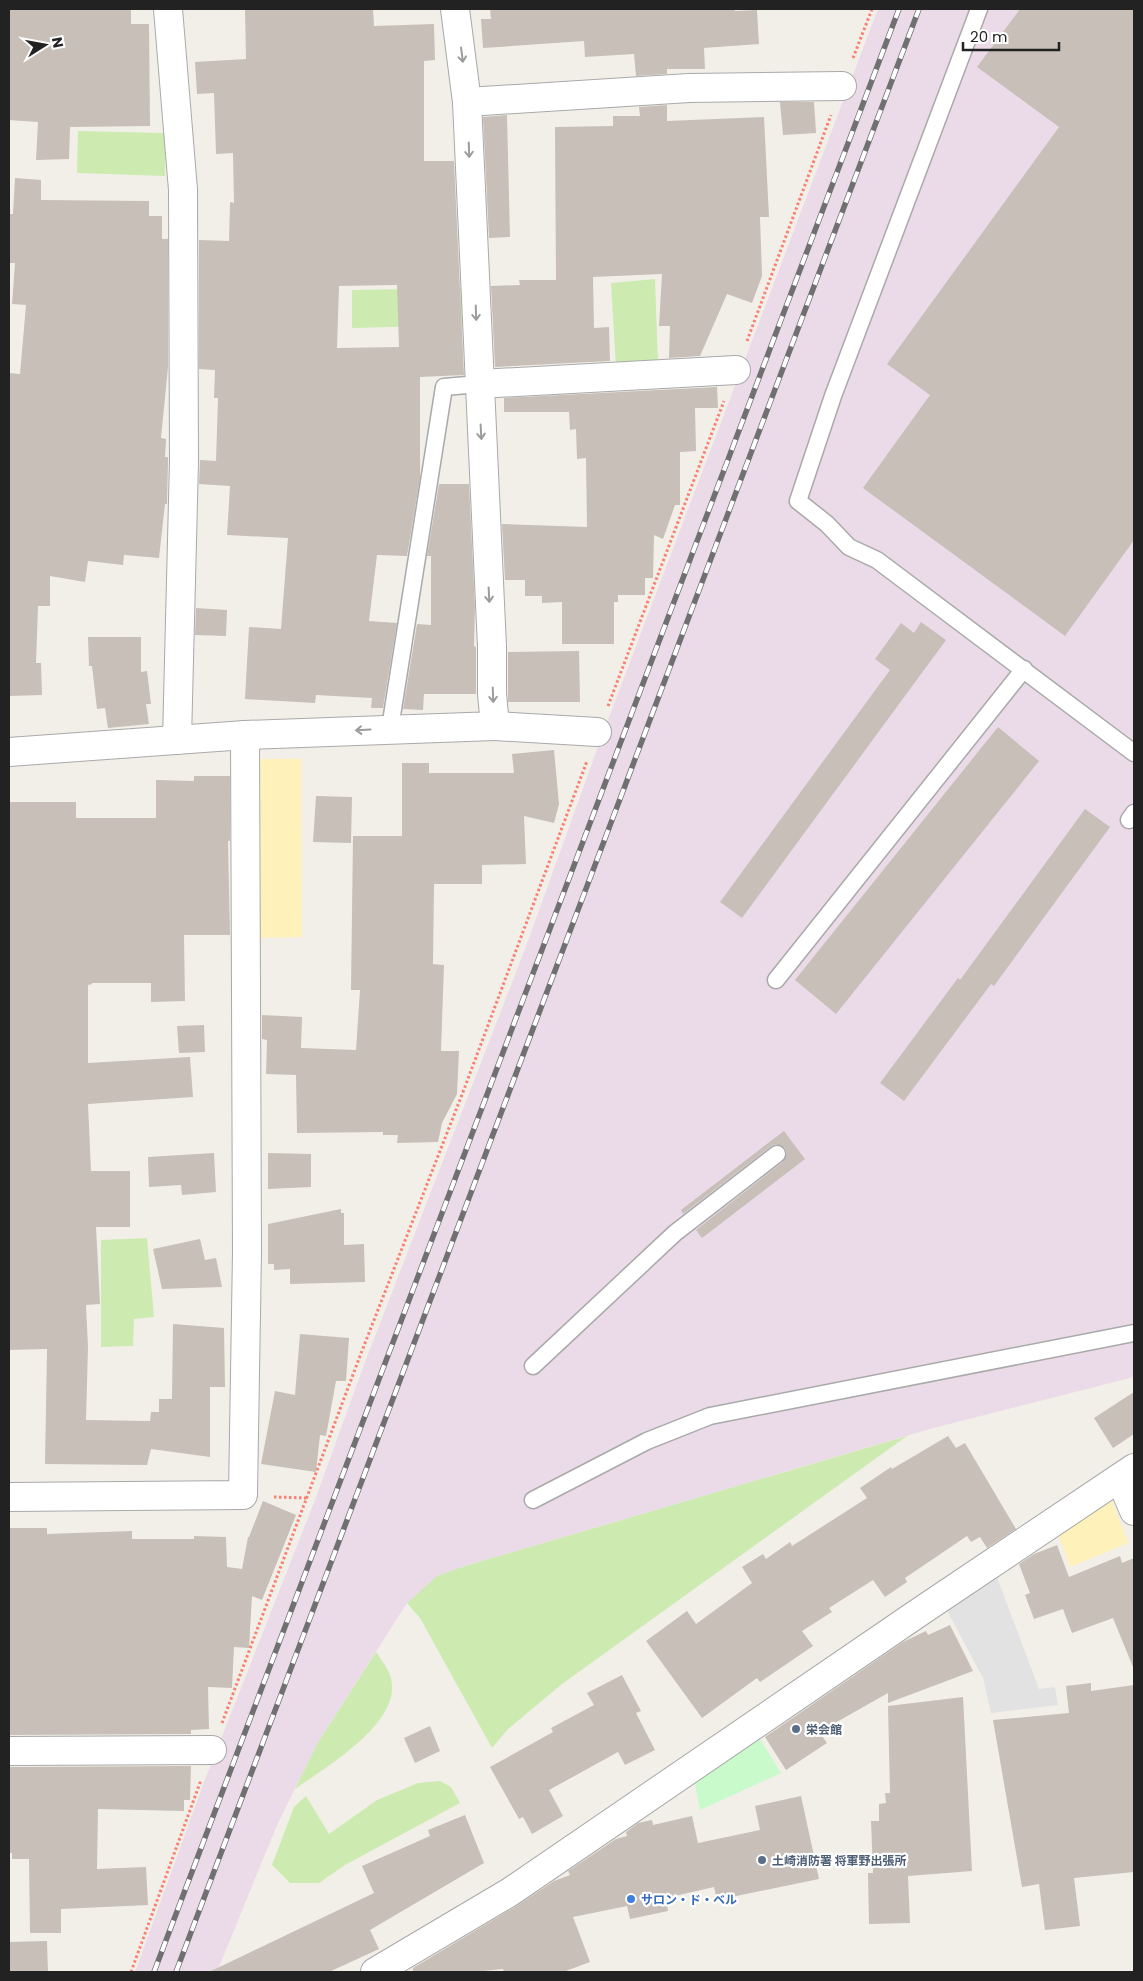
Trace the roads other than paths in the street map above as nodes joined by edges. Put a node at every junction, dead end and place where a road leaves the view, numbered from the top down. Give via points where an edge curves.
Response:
1 (168, 9) edge
2 (455, 9) edge
3 (979, 9) edge
4 (842, 86) road end
5 (467, 102) junction
6 (736, 370) road end
7 (479, 384) junction
8 (1024, 670) junction
9 (495, 726) junction
10 (390, 728) junction
11 (598, 732) road end
12 (245, 735) junction
13 (177, 740) junction
14 (9, 752) edge
15 (1134, 753) edge
16 (776, 980) dead end
17 (777, 1154) dead end
18 (1134, 1334) edge
19 (534, 1366) dead end
20 (1127, 1473) edge
21 (9, 1497) edge
22 (534, 1500) dead end
23 (1134, 1510) edge
24 (212, 1750) road end
25 (9, 1751) edge
26 (376, 1972) edge

1 - 13 street via 183,190 184,461
2 -> 5 street
3 - 8 lane via 798,501 849,547 877,560
4 - 5 street via 689,88
5 -> 7 street
6 - 7 street
7 -> 9 street
7 - 10 lane via 444,387
8 - 15 lane
8 - 16 lane
9 - 10 street
9 - 11 street
10 -> 12 street
12 - 13 street
12 - 21 street via 247,1252 243,1495
13 - 14 street
17 - 19 lane via 675,1234
18 - 22 lane via 710,1416 647,1441
20 - 23 street
20 - 26 street via 510,1892
24 - 25 street

